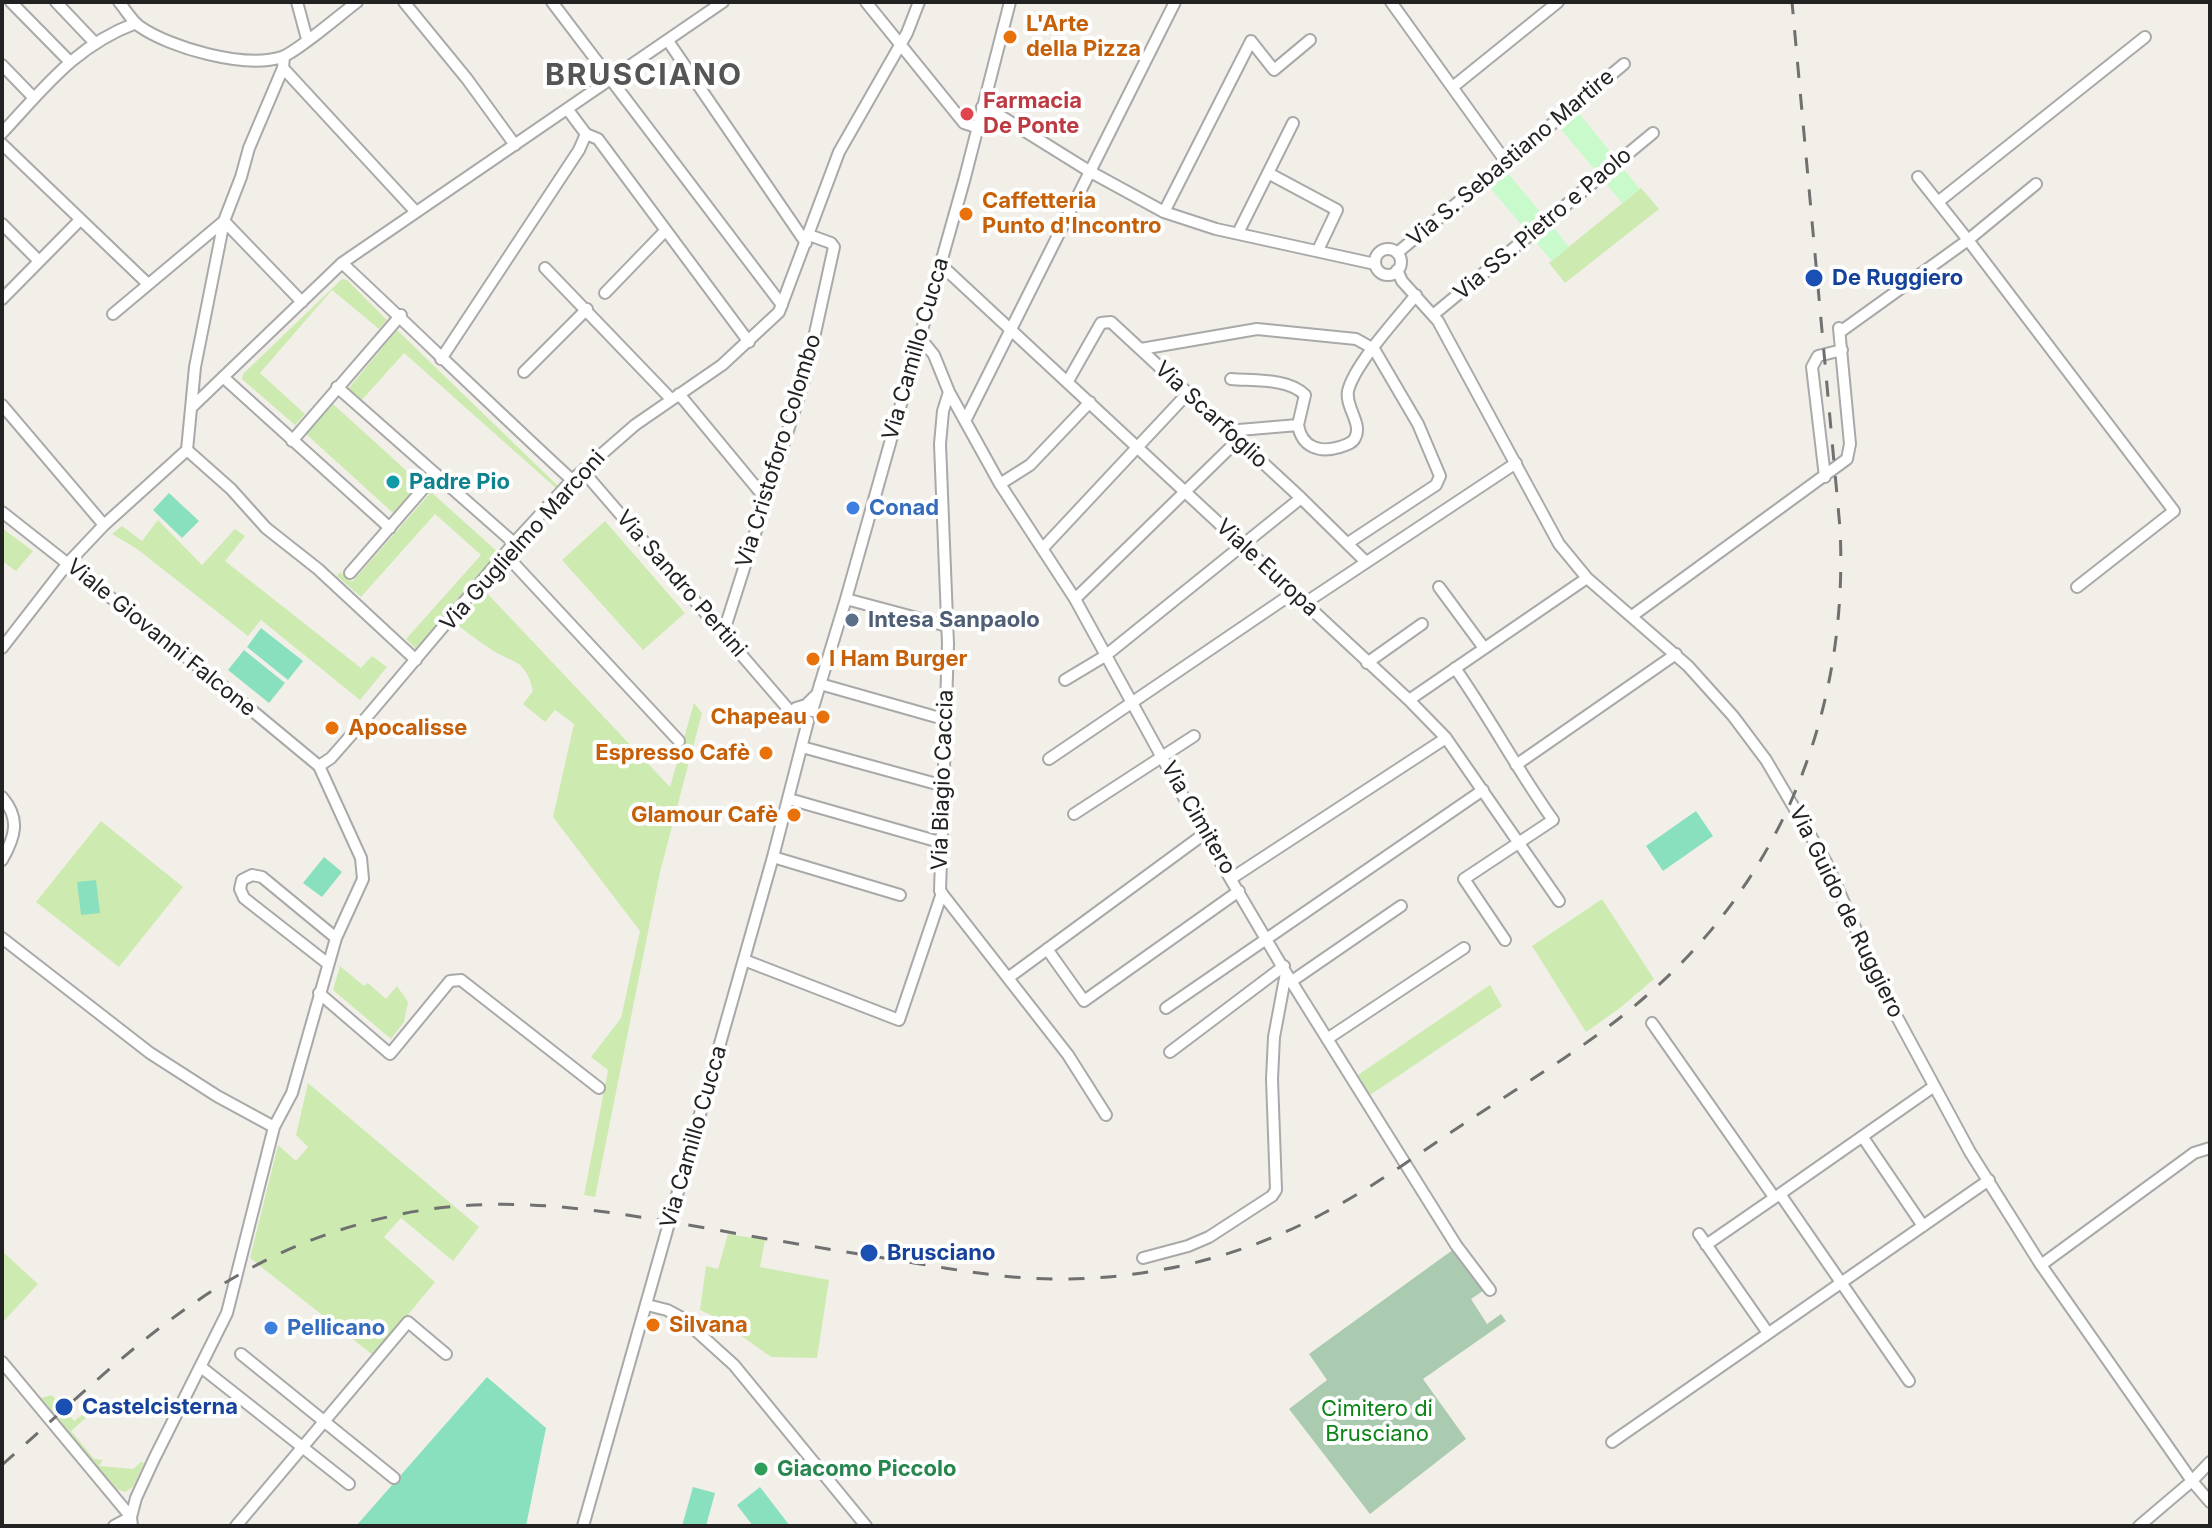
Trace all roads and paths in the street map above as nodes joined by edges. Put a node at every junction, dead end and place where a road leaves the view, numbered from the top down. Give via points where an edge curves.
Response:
1 (11, 2) edge
2 (56, 2) edge
3 (119, 2) edge
4 (297, 2) edge
5 (357, 2) edge
6 (404, 2) edge
7 (552, 2) edge
8 (723, 2) edge
9 (866, 2) edge
10 (919, 2) edge
11 (1010, 2) edge
12 (1175, 2) edge
13 (1391, 2) edge
14 (1558, 2) edge
15 (136, 23) junction
16 (2145, 37) dead end
17 (307, 39) junction
18 (1310, 40) dead end
19 (668, 41) junction
20 (94, 42) junction
21 (900, 46) junction
22 (70, 62) junction
23 (284, 62) junction
24 (1624, 64) dead end
25 (2, 65) edge
26 (611, 78) junction
27 (1454, 86) junction
28 (34, 98) junction
29 (982, 107) junction
30 (568, 110) junction
31 (1293, 123) dead end
32 (976, 127) junction
33 (2, 133) edge
34 (1653, 133) dead end
35 (586, 134) junction
36 (2, 144) edge
37 (515, 145) junction
38 (1506, 162) junction
39 (1089, 171) junction
40 (1268, 173) junction
41 (1918, 177) dead end
42 (2036, 184) dead end
43 (1938, 202) junction
44 (416, 212) junction
45 (1164, 212) junction
46 (80, 220) junction
47 (224, 221) junction
48 (2, 224) edge
49 (665, 231) junction
50 (1238, 233) junction
51 (807, 239) junction
52 (1968, 240) junction
53 (1318, 250) junction
54 (1397, 253) junction
55 (39, 261) junction
56 (342, 263) junction
57 (940, 264) junction
58 (1375, 264) junction
59 (545, 268) dead end
60 (1397, 270) junction
61 (148, 284) junction
62 (605, 293) dead end
63 (1416, 295) junction
64 (2, 299) edge
65 (302, 302) junction
66 (782, 305) junction
67 (587, 309) junction
68 (113, 314) dead end
69 (401, 315) junction
70 (1433, 315) junction
71 (1012, 330) junction
72 (749, 342) junction
73 (918, 342) junction
74 (1141, 349) junction
75 (1374, 349) junction
76 (1842, 350) junction
77 (441, 359) junction
78 (524, 372) dead end
79 (223, 377) junction
80 (1231, 379) dead end
81 (1068, 381) junction
82 (337, 387) junction
83 (949, 392) junction
84 (1188, 393) junction
85 (675, 396) junction
86 (1090, 402) junction
87 (2, 405) edge
88 (192, 407) junction
89 (966, 419) junction
90 (1298, 425) junction
91 (1227, 431) junction
92 (292, 441) junction
93 (1237, 441) junction
94 (1138, 447) junction
95 (187, 450) junction
96 (1516, 463) junction
97 (583, 471) junction
98 (436, 474) junction
99 (1825, 477) junction
100 (572, 480) junction
101 (1000, 484) junction
102 (1186, 492) junction
103 (765, 498) junction
104 (1301, 498) junction
105 (2, 512) edge
106 (104, 525) junction
107 (390, 528) junction
108 (514, 543) junction
109 (1348, 543) junction
110 (1241, 544) junction
111 (1043, 548) junction
112 (505, 554) junction
113 (1366, 562) junction
114 (68, 563) junction
115 (350, 573) dead end
116 (1587, 578) junction
117 (1439, 587) dead end
118 (2077, 587) dead end
119 (1293, 593) junction
120 (846, 599) junction
121 (1075, 599) junction
122 (1305, 603) junction
123 (1632, 616) junction
124 (1422, 624) dead end
125 (947, 626) junction
126 (723, 634) junction
127 (2, 648) edge
128 (1484, 648) junction
129 (1676, 654) junction
130 (1105, 656) junction
131 (416, 660) junction
132 (1367, 663) junction
133 (1455, 668) junction
134 (1065, 680) dead end
135 (818, 689) junction
136 (1409, 700) junction
137 (1131, 704) junction
138 (803, 713) junction
139 (940, 718) dead end
140 (1194, 736) dead end
141 (1446, 738) junction
142 (679, 741) dead end
143 (802, 747) junction
144 (1162, 757) junction
145 (1049, 759) dead end
146 (1516, 765) junction
147 (319, 766) junction
148 (944, 786) junction
149 (1483, 790) junction
150 (2, 797) edge
151 (789, 799) junction
152 (1074, 814) dead end
153 (1204, 834) junction
154 (943, 843) junction
155 (1519, 843) junction
156 (773, 857) junction
157 (2, 860) edge
158 (1232, 878) junction
159 (1239, 891) junction
160 (942, 893) junction
161 (900, 895) dead end
162 (1559, 901) dead end
163 (1401, 906) dead end
164 (1267, 937) junction
165 (2, 938) edge
166 (336, 938) junction
167 (1505, 940) dead end
168 (1464, 948) dead end
169 (1047, 949) junction
170 (744, 960) junction
171 (327, 963) junction
172 (1288, 973) junction
173 (1008, 978) junction
174 (319, 993) junction
175 (1166, 1008) dead end
176 (1652, 1023) dead end
177 (1327, 1039) junction
178 (1170, 1052) dead end
179 (1933, 1087) junction
180 (599, 1088) dead end
181 (1106, 1115) dead end
182 (274, 1127) junction
183 (1864, 1139) dead end
184 (2210, 1148) edge
185 (1989, 1180) junction
186 (1777, 1196) junction
187 (1923, 1226) junction
188 (1699, 1234) dead end
189 (1706, 1245) junction
190 (1143, 1258) dead end
191 (2041, 1265) junction
192 (1841, 1282) junction
193 (1490, 1290) dead end
194 (647, 1305) junction
195 (1768, 1333) junction
196 (241, 1354) dead end
197 (446, 1354) dead end
198 (2, 1362) edge
199 (201, 1367) junction
200 (1909, 1381) dead end
201 (323, 1422) junction
202 (1612, 1442) dead end
203 (302, 1447) junction
204 (2210, 1462) edge
205 (394, 1478) dead end
206 (2192, 1481) junction
207 (349, 1484) dead end
208 (2210, 1502) edge
209 (132, 1521) edge
210 (240, 1522) edge
211 (114, 1526) edge
212 (255, 1526) edge
213 (583, 1526) edge
214 (866, 1526) edge
215 (2139, 1526) edge

1 - 22 street
2 - 20 street
3 - 15 street
4 - 17 street
5 - 17 street
6 - 37 street
7 - 26 street
8 - 19 street
9 - 21 street
10 - 21 street, Via Guglielmo Marconi
11 - 29 street, Via Camillo Cucca
12 - 39 street
13 - 27 street
14 - 27 street
15 - 20 street
15 - 23 street via 218,56
16 - 43 street
17 - 23 street
18 - 45 street via 1274,70 1251,41
19 - 26 street
19 - 51 street
20 - 22 street
21 - 32 street via 964,123
21 - 51 street, Via Guglielmo Marconi via 839,152
22 - 28 street
23 - 44 street
23 - 47 street
24 - 38 street, Via S. Sebastiano Martire
25 - 28 street
26 - 30 street
26 - 66 street
27 - 38 street
28 - 33 street
29 - 32 street, Via Camillo Cucca
29 - 39 street
30 - 35 street
30 - 37 street
31 - 40 street
32 - 57 street, Via Camillo Cucca
34 - 70 street, Via SS. Pietro e Paolo
35 - 49 street via 598,139
35 - 77 street
36 - 46 street
37 - 44 street
38 - 54 street, Via S. Sebastiano Martire
39 - 45 street
39 - 71 street
40 - 50 street
40 - 53 street via 1337,210
41 - 43 street
42 - 52 street
43 - 52 street
44 - 56 street
45 - 50 street
46 - 55 street
46 - 61 street
47 - 61 street
47 - 65 street
47 - 88 street
48 - 55 street
49 - 62 street
49 - 72 street
50 - 53 street
51 - 66 street, Via Guglielmo Marconi
51 - 103 street, Via Cristoforo Colombo via 834,247 806,374
52 - 76 street via 1839,330
52 - 118 street via 2174,511
53 - 58 street
54 - 58 street via 1382,250
54 - 60 street
55 - 64 street
56 - 65 street
56 - 69 street
57 - 71 street, Viale Europa
57 - 73 street, Via Camillo Cucca
58 - 60 street via 1383,273
59 - 67 street
60 - 63 street, Via Guido de Ruggiero
61 - 68 street
63 - 70 street, Via Guido de Ruggiero
63 - 75 street
65 - 79 street
66 - 72 street, Via Guglielmo Marconi
67 - 78 street
67 - 85 street
69 - 77 street
69 - 82 street
70 - 96 street, Via Guido de Ruggiero
71 - 81 street, Viale Europa
71 - 89 street
72 - 85 street, Via Guglielmo Marconi
73 - 83 street, Via Cimitero via 934,355
73 - 120 street, Via Camillo Cucca
74 - 75 street via 1257,329 1356,339
74 - 81 street, Via Scarfoglio via 1111,322 1101,323
74 - 84 street, Via Scarfoglio
75 - 90 street via 1349,388 1358,429 1350,444 1317,450 1305,442
75 - 109 street via 1418,424 1440,476 1436,485
76 - 99 street via 1849,453
76 - 99 street via 1818,356 1812,367
77 - 100 street
79 - 88 street
79 - 92 street
80 - 90 street via 1300,390 1305,402
81 - 86 street, Viale Europa
82 - 92 street
82 - 98 street
83 - 89 street, Via Cimitero
83 - 125 street, Via Biagio Caccia via 940,457
84 - 91 street, Via Scarfoglio
84 - 94 street
85 - 97 street, Via Guglielmo Marconi
85 - 103 street
86 - 94 street, Viale Europa
86 - 101 street via 1030,465
87 - 106 street
88 - 95 street
89 - 101 street, Via Cimitero
90 - 91 street
91 - 93 street, Via Scarfoglio
92 - 107 street
93 - 102 street
93 - 104 street, Via Scarfoglio
94 - 102 street, Viale Europa
94 - 111 street
95 - 106 street
95 - 131 street via 266,528
96 - 113 street
96 - 116 street, Via Guido de Ruggiero via 1559,544
97 - 100 street, Via Guglielmo Marconi
97 - 126 street, Via Sandro Pertini
98 - 107 street
98 - 108 street
99 - 123 street
100 - 108 street, Via Guglielmo Marconi
101 - 111 street, Via Cimitero
102 - 110 street, Viale Europa
102 - 121 street
103 - 126 street, Via Cristoforo Colombo
104 - 109 street, Via Scarfoglio
104 - 110 street
105 - 114 street, Viale Giovanni Falcone
106 - 114 street
107 - 115 street
108 - 112 street, Via Guglielmo Marconi
109 - 113 street, Via Scarfoglio
110 - 119 street, Viale Europa
110 - 130 street
111 - 121 street, Via Cimitero
112 - 131 street, Via Guglielmo Marconi
112 - 142 street
113 - 122 street
114 - 127 street
114 - 147 street, Viale Giovanni Falcone
116 - 123 street, Via Guido de Ruggiero
116 - 128 street
117 - 128 street
119 - 122 street, Viale Europa
119 - 137 street
120 - 125 street
120 - 135 street, Via Camillo Cucca
121 - 130 street, Via Cimitero
122 - 132 street, Viale Europa
123 - 129 street, Via Guido de Ruggiero
124 - 132 street
125 - 148 street, Via Biagio Caccia
126 - 138 street, Via Sandro Pertini via 779,696
128 - 133 street
129 - 146 street
129 - 179 street, Via Guido de Ruggiero via 1733,716 1786,792 1826,862
130 - 134 street
130 - 137 street, Via Cimitero
131 - 147 street, Via Guglielmo Marconi
132 - 136 street, Viale Europa
133 - 136 street
133 - 146 street
135 - 138 street, Via Camillo Cucca
135 - 139 street
136 - 141 street, Viale Europa
137 - 144 street, Via Cimitero
137 - 145 street
138 - 143 street, Via Camillo Cucca
140 - 144 street
141 - 149 street, Viale Europa
141 - 158 street
143 - 148 street
143 - 151 street, Via Camillo Cucca
144 - 152 street
144 - 153 street, Via Cimitero
146 - 155 street via 1553,820
147 - 166 street via 364,869
148 - 154 street, Via Biagio Caccia
149 - 155 street, Viale Europa
149 - 164 street
150 - 157 street via 15,819 15,835
151 - 154 street
151 - 156 street, Via Camillo Cucca
153 - 158 street, Via Cimitero
153 - 169 street
154 - 160 street, Via Biagio Caccia
155 - 162 street, Viale Europa
155 - 167 street via 1464,879
156 - 161 street
156 - 170 street, Via Camillo Cucca
158 - 159 street, Via Cimitero
159 - 164 street, Via Cimitero
159 - 169 street via 1084,1001
160 - 170 street via 899,1020
160 - 173 street, Via Biagio Caccia
163 - 172 street
164 - 172 street, Via Cimitero
164 - 175 street
165 - 182 street via 150,1053
166 - 171 street
166 - 171 street via 262,877 242,880 244,898
168 - 177 street
169 - 173 street
170 - 194 street, Via Camillo Cucca
171 - 174 street
172 - 177 street, Via Cimitero
172 - 178 street
172 - 190 street via 1274,1037 1276,1190 1209,1237
173 - 181 street, Via Biagio Caccia via 1068,1055
174 - 180 street via 390,1054 450,981 461,980
174 - 182 street via 292,1093
176 - 186 street
177 - 193 street, Via Cimitero via 1456,1245
179 - 185 street, Via Guido de Ruggiero
179 - 186 street
182 - 199 street via 234,1294
183 - 187 street
184 - 191 street via 2194,1153
185 - 187 street
185 - 191 street, Via Guido de Ruggiero
186 - 189 street
186 - 192 street
187 - 192 street
188 - 189 street
189 - 195 street
191 - 206 street, Via Guido de Ruggiero
192 - 195 street
192 - 200 street
194 - 213 street, Via Camillo Cucca
194 - 214 street via 682,1318 734,1365
195 - 202 street
196 - 201 street
197 - 201 street via 408,1322
198 - 209 street
199 - 203 street
199 - 209 street via 136,1498
201 - 203 street
201 - 205 street
203 - 207 street
203 - 210 street
204 - 206 street
206 - 208 street, Via Guido de Ruggiero
206 - 215 street
209 - 211 street
210 - 212 street

